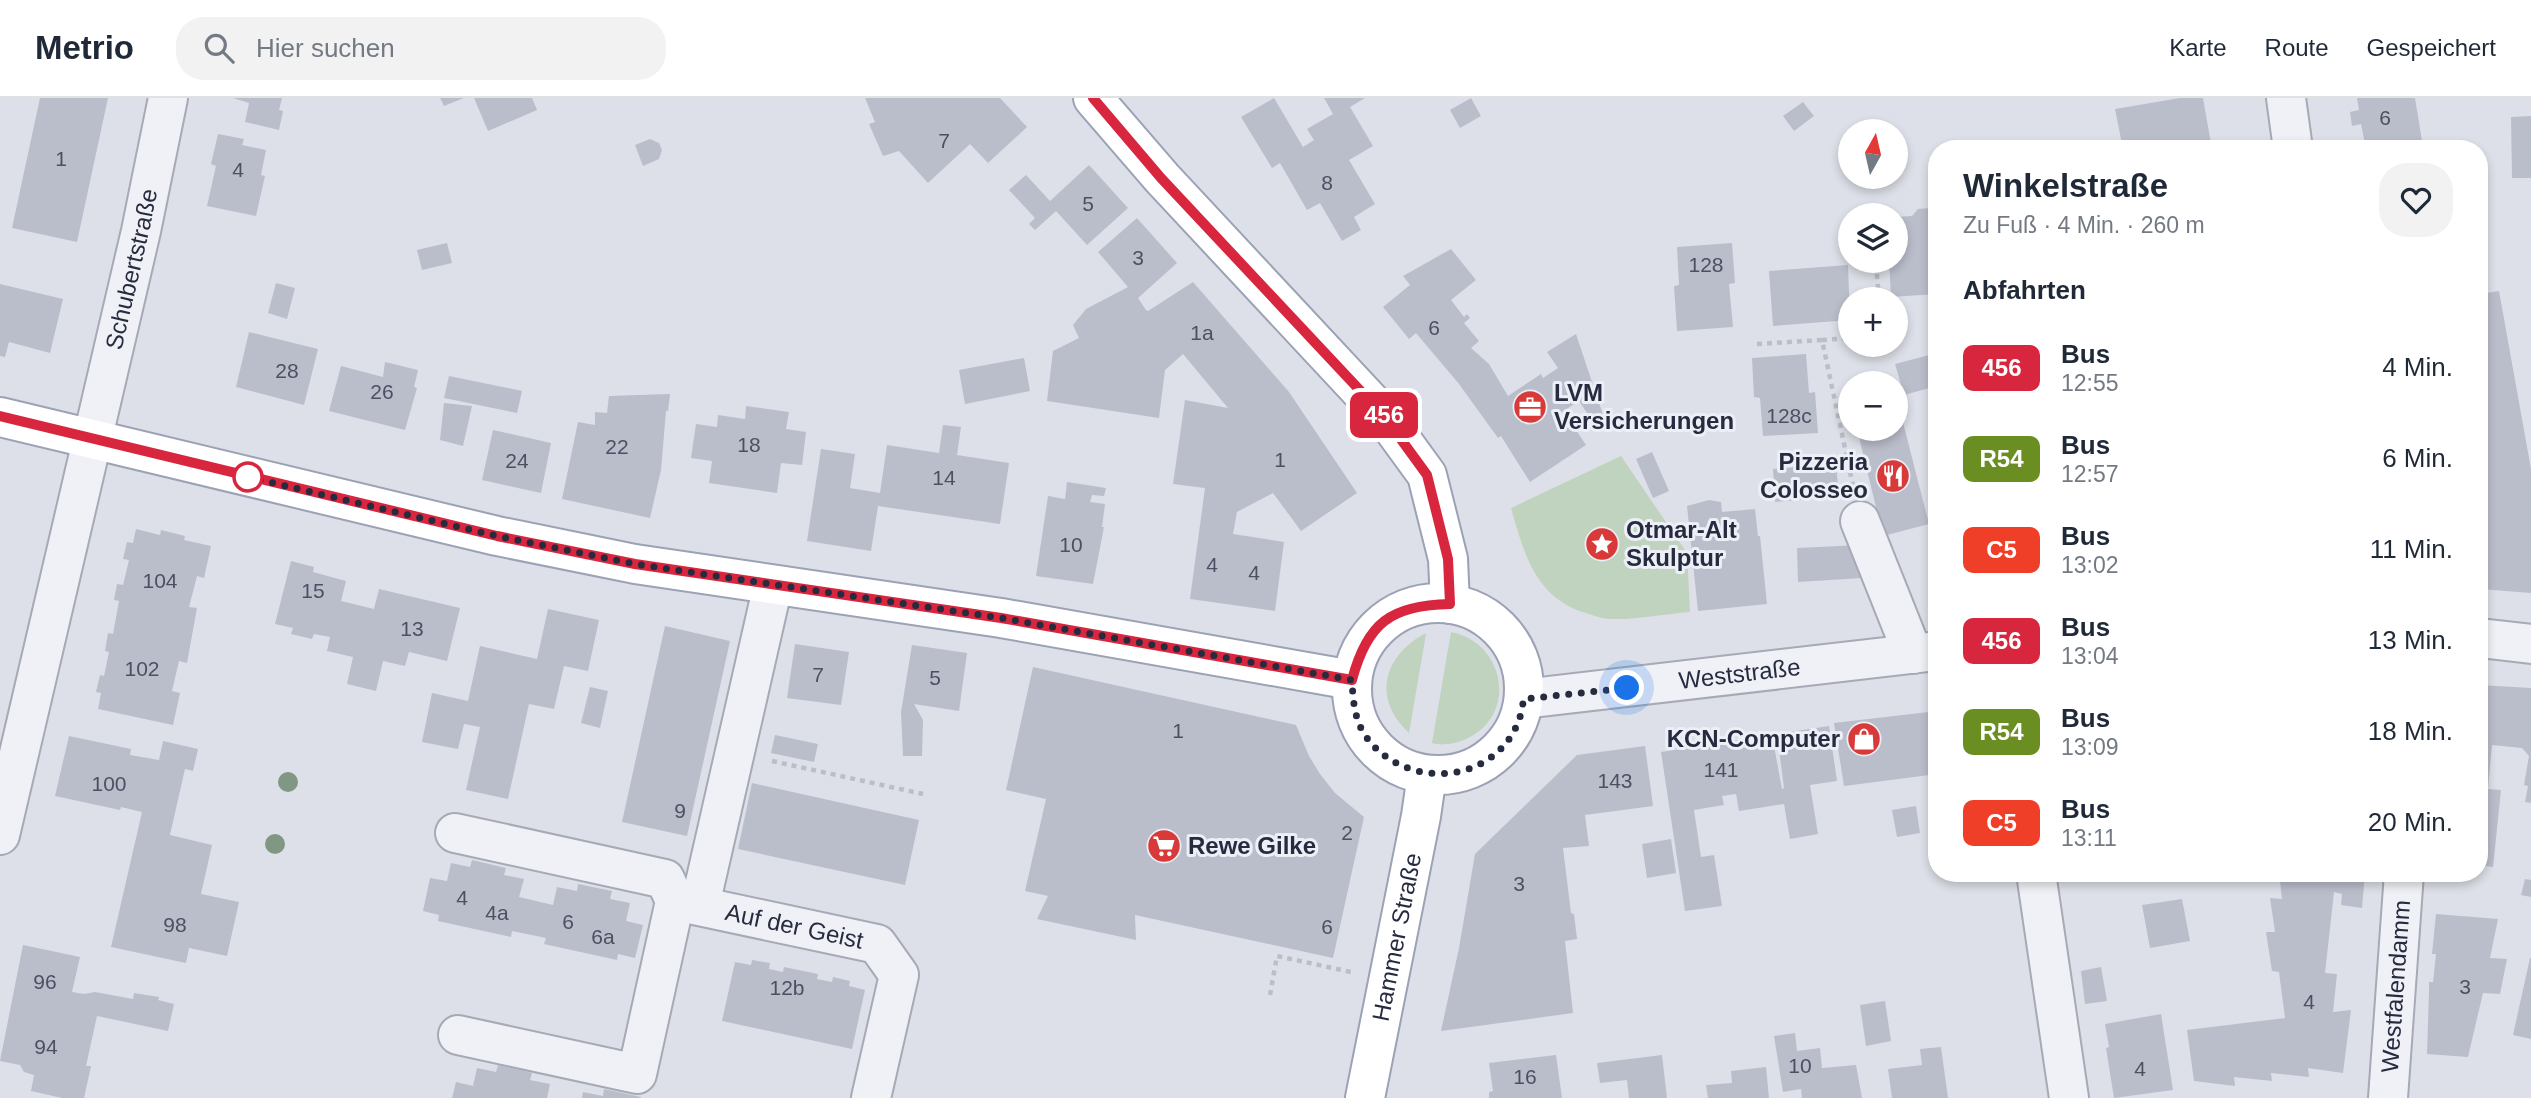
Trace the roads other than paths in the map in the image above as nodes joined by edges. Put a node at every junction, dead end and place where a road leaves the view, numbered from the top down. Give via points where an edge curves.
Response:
1 (168, 98) edge
2 (1093, 98) edge
3 (2286, 98) edge
4 (2292, 140) edge
5 (0, 416) edge
6 (91, 440) junction
7 (1860, 521) road end
8 (773, 585) junction
9 (1450, 604) junction
10 (2488, 640) edge
11 (2531, 643) edge
12 (1925, 653) edge
13 (1352, 680) junction
14 (1524, 699) junction
15 (1427, 775) junction
16 (455, 833) dead end
17 (0, 835) edge
18 (2037, 882) edge
19 (2403, 882) edge
20 (687, 903) junction
21 (458, 1035) dead end
22 (871, 1098) edge
23 (1365, 1098) edge
24 (2069, 1098) edge
25 (2388, 1098) edge

1 - 6 street, Schubertstraße
2 - 9 main road via 1161,178 1384,416 1427,475 1448,559
3 - 4 street
5 - 6 main road
6 - 8 main road via 497,536
6 - 17 street, Schubertstraße
7 - 12 street, Weststraße
8 - 13 main road via 1001,618
8 - 20 street via 733,752
9 - 13 main road via 1423,604 1396,613 1374,630 1359,654
9 - 14 main road via 1476,611 1498,626 1519,660
10 - 11 street
12 - 14 street, Weststraße
13 - 15 main road via 1353,707 1363,732 1379,752 1401,767
14 - 15 main road via 1517,726 1502,748 1480,765 1454,774
15 - 23 main road, Hammer Straße
16 - 20 street via 665,879
18 - 24 street
19 - 25 street, Westfalendamm
20 - 21 street via 637,1073
20 - 22 street, Auf der Geist via 877,944 899,975

